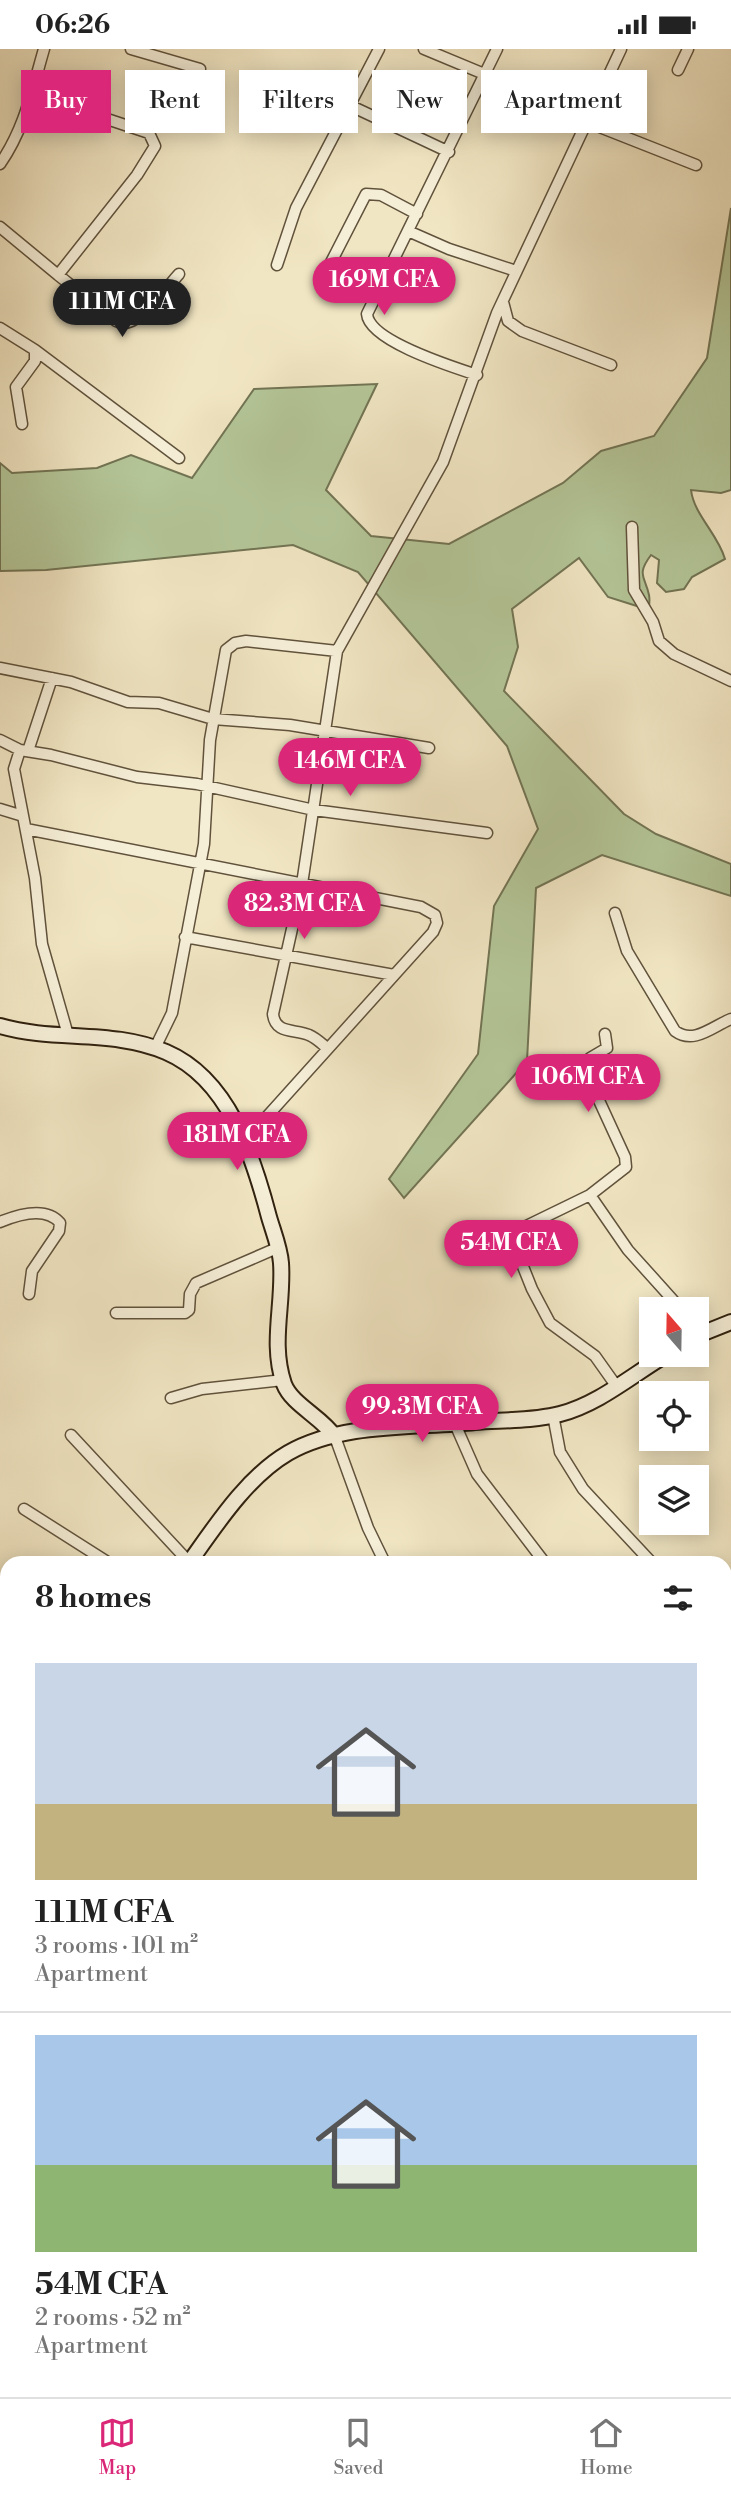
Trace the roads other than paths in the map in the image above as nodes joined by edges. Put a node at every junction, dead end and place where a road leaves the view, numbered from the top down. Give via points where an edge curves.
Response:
1 (44, 49) edge
2 (131, 49) edge
3 (379, 49) edge
4 (424, 49) edge
5 (497, 49) edge
6 (621, 49) edge
7 (688, 49) edge
8 (200, 69) dead end
9 (38, 70) edge
10 (487, 70) edge
11 (611, 70) edge
12 (678, 70) dead end
13 (481, 72) edge
14 (481, 83) edge
15 (358, 92) edge
16 (358, 109) edge
17 (111, 119) edge
18 (21, 127) edge
19 (336, 133) edge
20 (582, 133) edge
21 (615, 133) edge
22 (449, 152) junction
23 (0, 164) edge
24 (696, 165) dead end
25 (417, 214) junction
26 (0, 227) edge
27 (408, 231) junction
28 (277, 265) dead end
29 (516, 271) junction
30 (179, 274) dead end
31 (325, 274) dead end
32 (58, 275) junction
33 (503, 301) junction
34 (0, 328) edge
35 (35, 350) junction
36 (611, 365) dead end
37 (477, 375) junction
38 (22, 425) dead end
39 (179, 458) dead end
40 (632, 527) dead end
41 (337, 651) junction
42 (0, 668) edge
43 (52, 678) junction
44 (731, 681) edge
45 (213, 719) junction
46 (325, 730) junction
47 (0, 740) edge
48 (429, 748) dead end
49 (24, 750) junction
50 (209, 788) junction
51 (0, 809) edge
52 (314, 810) junction
53 (23, 816) junction
54 (26, 829) junction
55 (487, 833) dead end
56 (198, 863) junction
57 (302, 884) junction
58 (615, 913) dead end
59 (185, 937) junction
60 (285, 954) junction
61 (394, 975) junction
62 (731, 1019) edge
63 (0, 1026) edge
64 (605, 1034) dead end
65 (68, 1035) junction
66 (155, 1048) junction
67 (327, 1048) junction
68 (244, 1142) junction
69 (590, 1195) junction
70 (0, 1222) edge
71 (277, 1248) junction
72 (29, 1294) dead end
73 (670, 1297) edge
74 (116, 1313) dead end
75 (731, 1322) edge
76 (709, 1329) edge
77 (648, 1367) edge
78 (283, 1380) junction
79 (617, 1387) junction
80 (171, 1398) dead end
81 (553, 1415) junction
82 (455, 1424) junction
83 (71, 1435) dead end
84 (335, 1437) junction
85 (24, 1509) dead end
86 (98, 1556) edge
87 (183, 1556) edge
88 (194, 1556) edge
89 (382, 1556) edge
90 (539, 1556) edge
91 (645, 1556) edge

1 - 9 street
2 - 8 street
3 - 15 street
4 - 13 street
5 - 10 street
6 - 11 street
7 - 12 street
14 - 22 street
16 - 22 street
17 - 32 street via 149,132 155,146
18 - 23 street
19 - 28 street via 296,208
20 - 29 street
21 - 24 street
22 - 25 street
25 - 27 street
25 - 31 street via 381,195 366,194
26 - 32 street
27 - 29 street
27 - 37 street via 368,320 376,330 426,357
29 - 33 street
30 - 32 street via 137,320 126,324
33 - 36 street via 508,321 522,331
33 - 37 street
34 - 35 street
35 - 38 street via 36,361 16,387
35 - 39 street
37 - 41 street via 443,462
40 - 44 street via 634,590 659,641 674,654
41 - 45 street via 235,643 226,650
41 - 46 street
42 - 43 street
43 - 45 street via 128,702 159,703
43 - 49 street
45 - 46 street
45 - 50 street
46 - 48 street
46 - 52 street
47 - 49 street
49 - 50 street via 137,777
49 - 53 street via 14,769
50 - 52 street
50 - 56 street
51 - 53 street
52 - 55 street
52 - 57 street
53 - 54 street
54 - 56 street
54 - 65 street via 42,944
56 - 57 street
56 - 59 street
57 - 60 street
57 - 61 street via 431,911 436,927
58 - 62 street via 627,951 675,1031 685,1037 697,1036
59 - 60 street
59 - 66 street via 172,1013
60 - 61 street
60 - 67 street via 275,1022 282,1029 312,1036
61 - 67 street
63 - 65 street via 18,1032
64 - 69 street via 607,1048 590,1058 585,1070 627,1163 624,1171
65 - 66 street via 133,1040
66 - 68 street via 201,1073
67 - 68 street
68 - 71 street
69 - 73 street via 628,1250
69 - 79 street via 516,1231 513,1246 550,1323 595,1356
70 - 72 street via 31,1214 50,1216 60,1223 60,1231 32,1271
71 - 74 street via 196,1283 185,1313
71 - 78 street via 281,1263 276,1339
75 - 76 street
77 - 79 street
78 - 80 street via 202,1389
78 - 84 street via 287,1391
79 - 81 street
81 - 82 street
81 - 91 street via 559,1452 583,1489
82 - 84 street via 367,1430
82 - 90 street via 482,1483
83 - 87 street
84 - 88 street via 306,1444 258,1478
84 - 89 street
85 - 86 street

